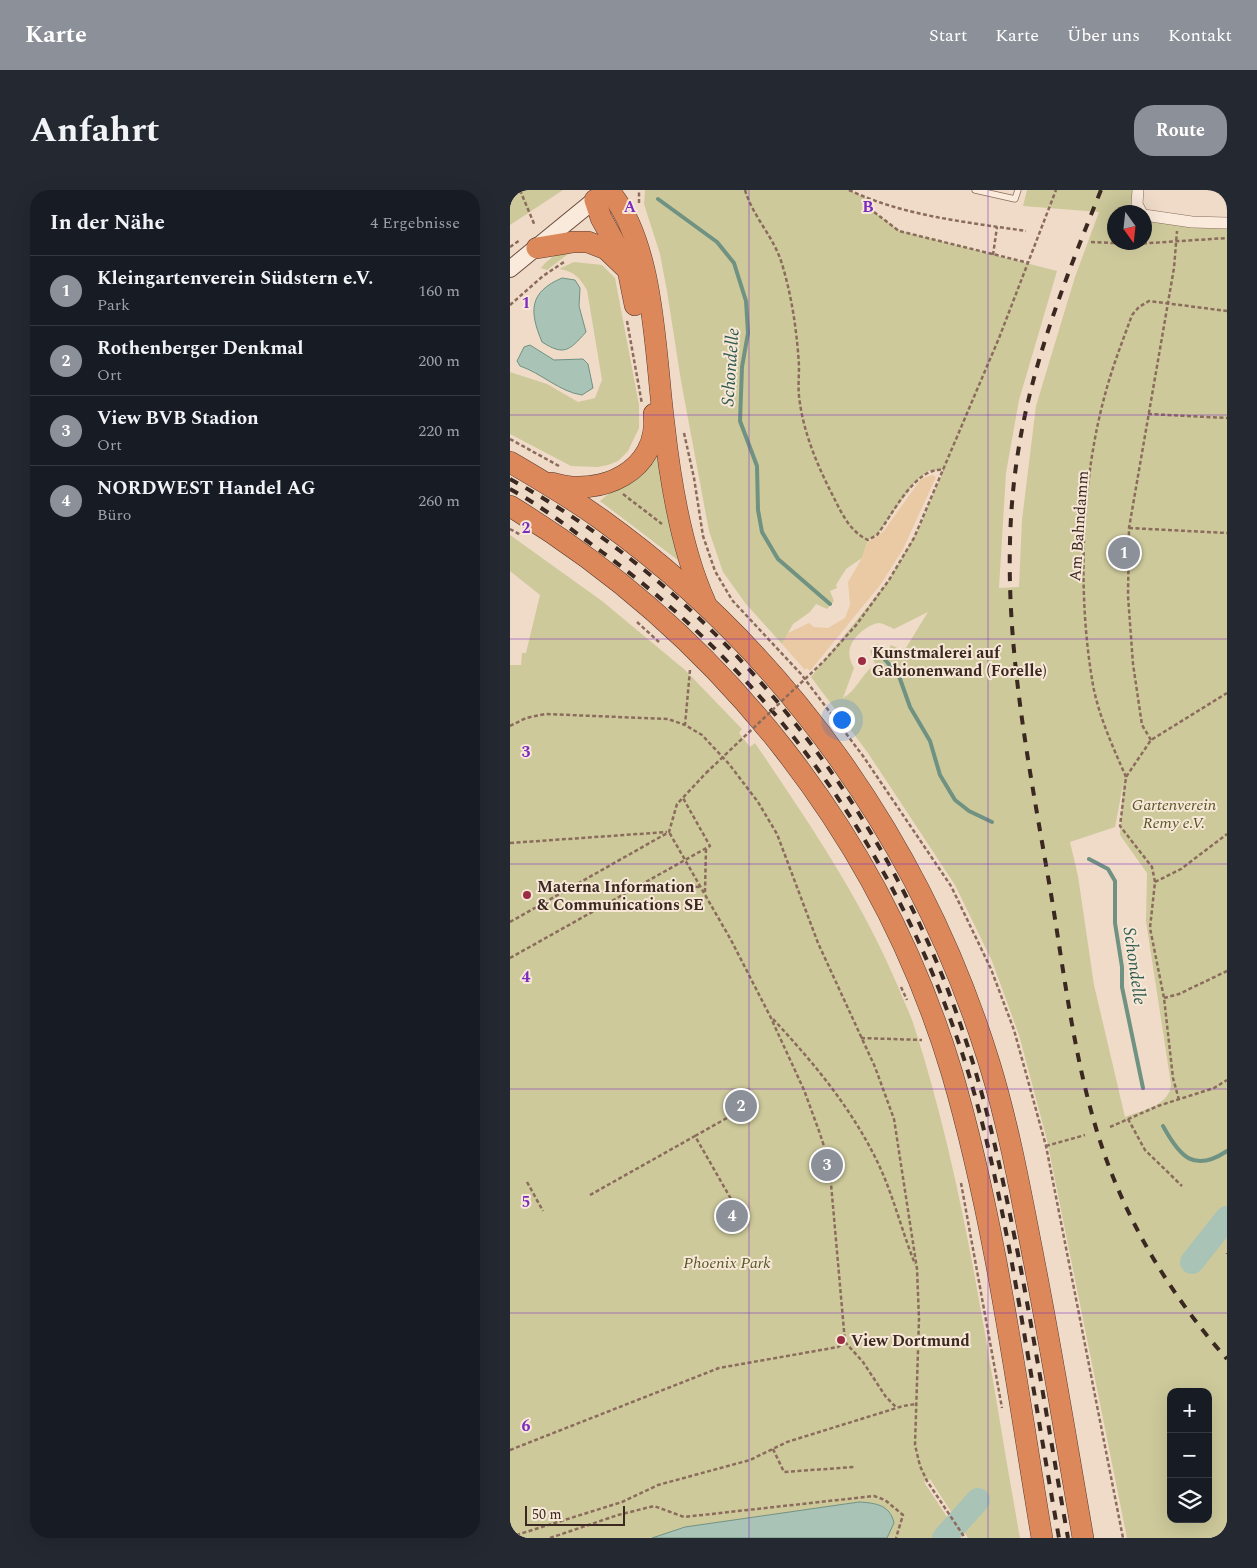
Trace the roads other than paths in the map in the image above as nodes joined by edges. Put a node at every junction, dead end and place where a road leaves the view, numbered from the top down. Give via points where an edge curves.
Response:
1 (975, 190) edge
2 (1018, 190) edge
3 (1138, 190) edge
4 (603, 193) edge
5 (1138, 205) edge
6 (1152, 215) edge
7 (1227, 223) edge
8 (537, 248) junction
9 (510, 269) edge
10 (628, 270) junction
11 (510, 462) edge
12 (537, 478) junction
13 (510, 506) edge
14 (707, 607) junction
15 (1042, 1538) edge
16 (1083, 1538) edge

1 - 2 lane via 1016,199
3 - 5 street
4 - 8 main road
4 - 10 highway via 601,218
4 - 14 highway via 618,201 642,263 657,342 664,425 693,536 694,576
6 - 7 street via 1192,222
8 - 9 main road
8 - 10 highway via 573,242 594,244 606,249
10 - 12 highway via 651,389 655,426 652,442 643,458 622,477 611,482 580,487
11 - 12 highway
12 - 14 highway via 601,519
13 - 15 highway via 613,577 660,616 724,678 807,779 871,880 928,1002 961,1107 992,1249
14 - 16 highway via 786,689 860,786 900,854 952,958 988,1060 1008,1134 1045,1319

